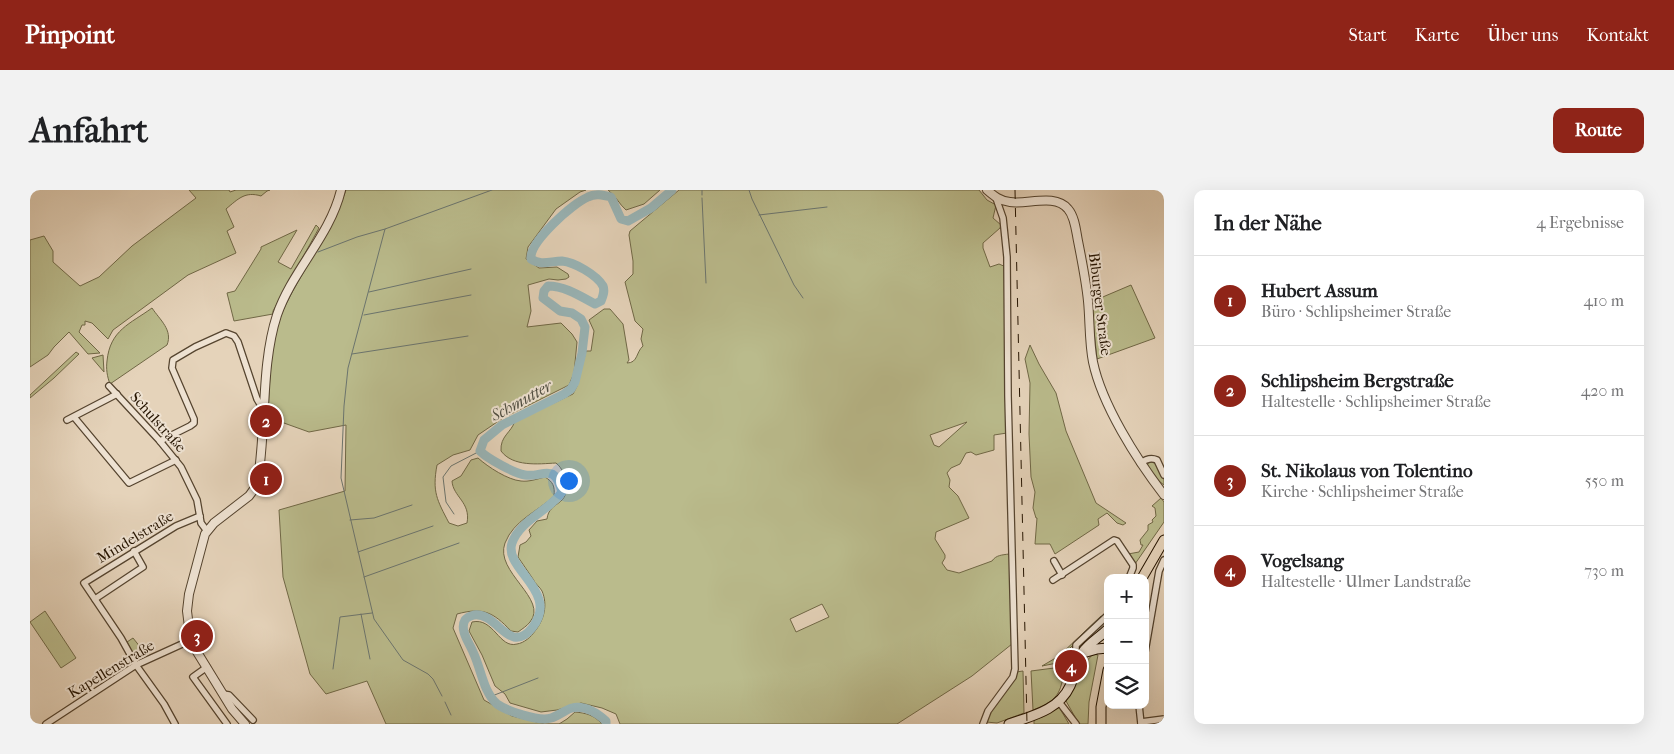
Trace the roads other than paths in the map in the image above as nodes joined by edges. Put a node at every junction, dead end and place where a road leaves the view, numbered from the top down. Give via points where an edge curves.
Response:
1 (341, 190) edge
2 (987, 190) edge
3 (996, 198) junction
4 (110, 386) dead end
5 (117, 394) junction
6 (264, 407) junction
7 (74, 416) junction
8 (67, 420) dead end
9 (160, 441) junction
10 (176, 460) junction
11 (1140, 463) junction
12 (1164, 475) edge
13 (1151, 478) junction
14 (1164, 488) edge
15 (1164, 494) edge
16 (200, 516) junction
17 (207, 531) junction
18 (1164, 540) edge
19 (134, 551) junction
20 (1054, 560) dead end
21 (1164, 560) edge
22 (1062, 574) junction
23 (1131, 574) edge
24 (1144, 574) edge
25 (1053, 580) dead end
26 (95, 599) junction
27 (1104, 619) edge
28 (1149, 629) edge
29 (1104, 633) edge
30 (191, 640) junction
31 (1096, 640) junction
32 (1104, 641) edge
33 (1104, 648) edge
34 (1081, 655) junction
35 (136, 665) junction
36 (207, 667) junction
37 (1104, 691) edge
38 (223, 694) junction
39 (1059, 702) junction
40 (1139, 709) edge
41 (56, 718) junction
42 (1164, 718) edge
43 (253, 720) dead end
44 (1141, 723) edge
45 (46, 724) edge
46 (60, 724) edge
47 (175, 724) edge
48 (226, 724) edge
49 (245, 724) edge
50 (983, 724) edge
51 (1009, 724) edge
52 (1076, 724) edge
53 (1101, 724) edge

1 - 6 street via 330,218 278,315 270,342
2 - 3 street
3 - 11 street, Biburger Straße via 1010,202 1054,202 1069,210 1086,291 1095,369 1104,395
3 - 50 street via 1003,218 1007,257 1015,669
4 - 5 street, Schulstraße
5 - 7 street
5 - 9 street, Schulstraße
6 - 9 street via 257,399 238,342 226,333 173,360 172,368 194,423
6 - 17 street via 257,485 249,496
7 - 8 street
7 - 10 street via 129,483
9 - 10 street, Schulstraße
10 - 16 street, Schulstraße via 197,500
11 - 12 street via 1153,458
11 - 13 street, Biburger Straße
13 - 14 street, Biburger Straße
13 - 15 street, Biburger Straße
16 - 17 street, Schulstraße
16 - 19 street, Mindelstraße
17 - 30 street via 188,602
18 - 24 main road
19 - 26 street via 143,566
19 - 26 street, Mindelstraße via 84,583
20 - 22 street
21 - 28 street via 1159,571
22 - 23 street via 1114,540 1133,565
22 - 25 street
26 - 35 street
27 - 34 street via 1076,645 1076,653
29 - 31 main road
30 - 35 street, Kapellenstraße
30 - 36 street
31 - 32 main road
31 - 34 main road
33 - 34 main road
34 - 39 main road via 1070,688
35 - 41 street, Kapellenstraße
35 - 47 street
36 - 38 street
36 - 48 street via 193,677
37 - 53 main road
38 - 43 street via 229,695
38 - 49 street
39 - 51 main road via 1048,710
39 - 52 street
40 - 44 street
41 - 45 street, Kapellenstraße
41 - 46 street
42 - 44 street

